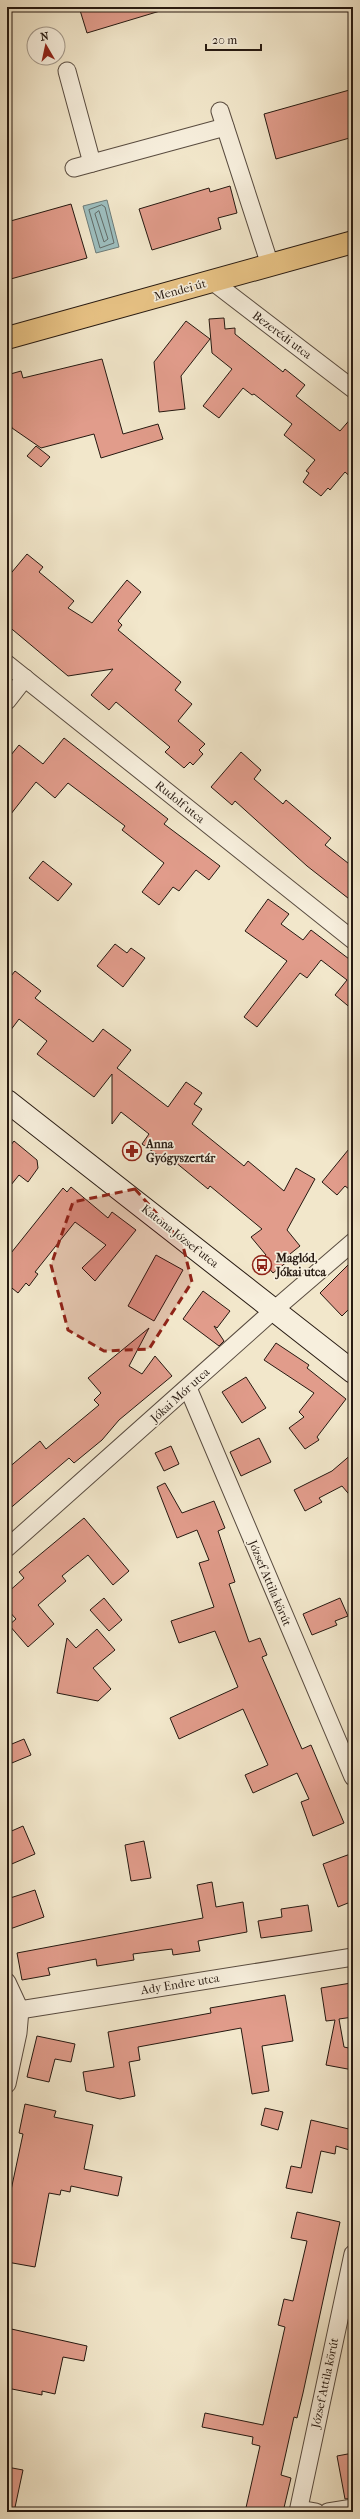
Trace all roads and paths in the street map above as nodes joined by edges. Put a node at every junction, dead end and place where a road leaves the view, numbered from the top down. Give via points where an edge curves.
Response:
1 (67, 71) dead end
2 (220, 111) dead end
3 (225, 127) junction
4 (92, 163) junction
5 (74, 168) dead end
6 (353, 242) edge
7 (270, 265) junction
8 (212, 281) junction
9 (7, 338) edge
10 (353, 389) edge
11 (7, 664) edge
12 (25, 678) junction
13 (7, 701) edge
14 (353, 940) edge
15 (7, 1100) edge
16 (353, 1242) edge
17 (274, 1310) junction
18 (353, 1372) edge
19 (188, 1388) junction
20 (7, 1548) edge
21 (353, 1777) edge
22 (353, 1956) edge
23 (7, 1982) edge
24 (13, 2011) edge
25 (7, 2084) edge
26 (353, 2254) edge
27 (353, 2508) edge
28 (298, 2510) edge
29 (316, 2512) edge
30 (328, 2512) edge

1 - 4 street
2 - 3 street
3 - 4 street
3 - 7 street
4 - 5 street
6 - 7 main road, Mendei út
7 - 8 main road, Mendei út
8 - 9 main road, Mendei út
8 - 10 street, Bezerédi utca
11 - 12 street, Rudolf utca
12 - 13 street
12 - 14 street, Rudolf utca
15 - 17 main road, Katona József utca
16 - 17 street, Jókai Mór utca
17 - 18 main road, Katona József utca
17 - 19 street, Jókai Mór utca
19 - 20 street, Jókai Mór utca
19 - 21 street, József Attila körút
22 - 24 street, Ady Endre utca
23 - 24 street
24 - 25 street via 18,2033
26 - 28 street, József Attila körút
27 - 30 street
28 - 29 street

